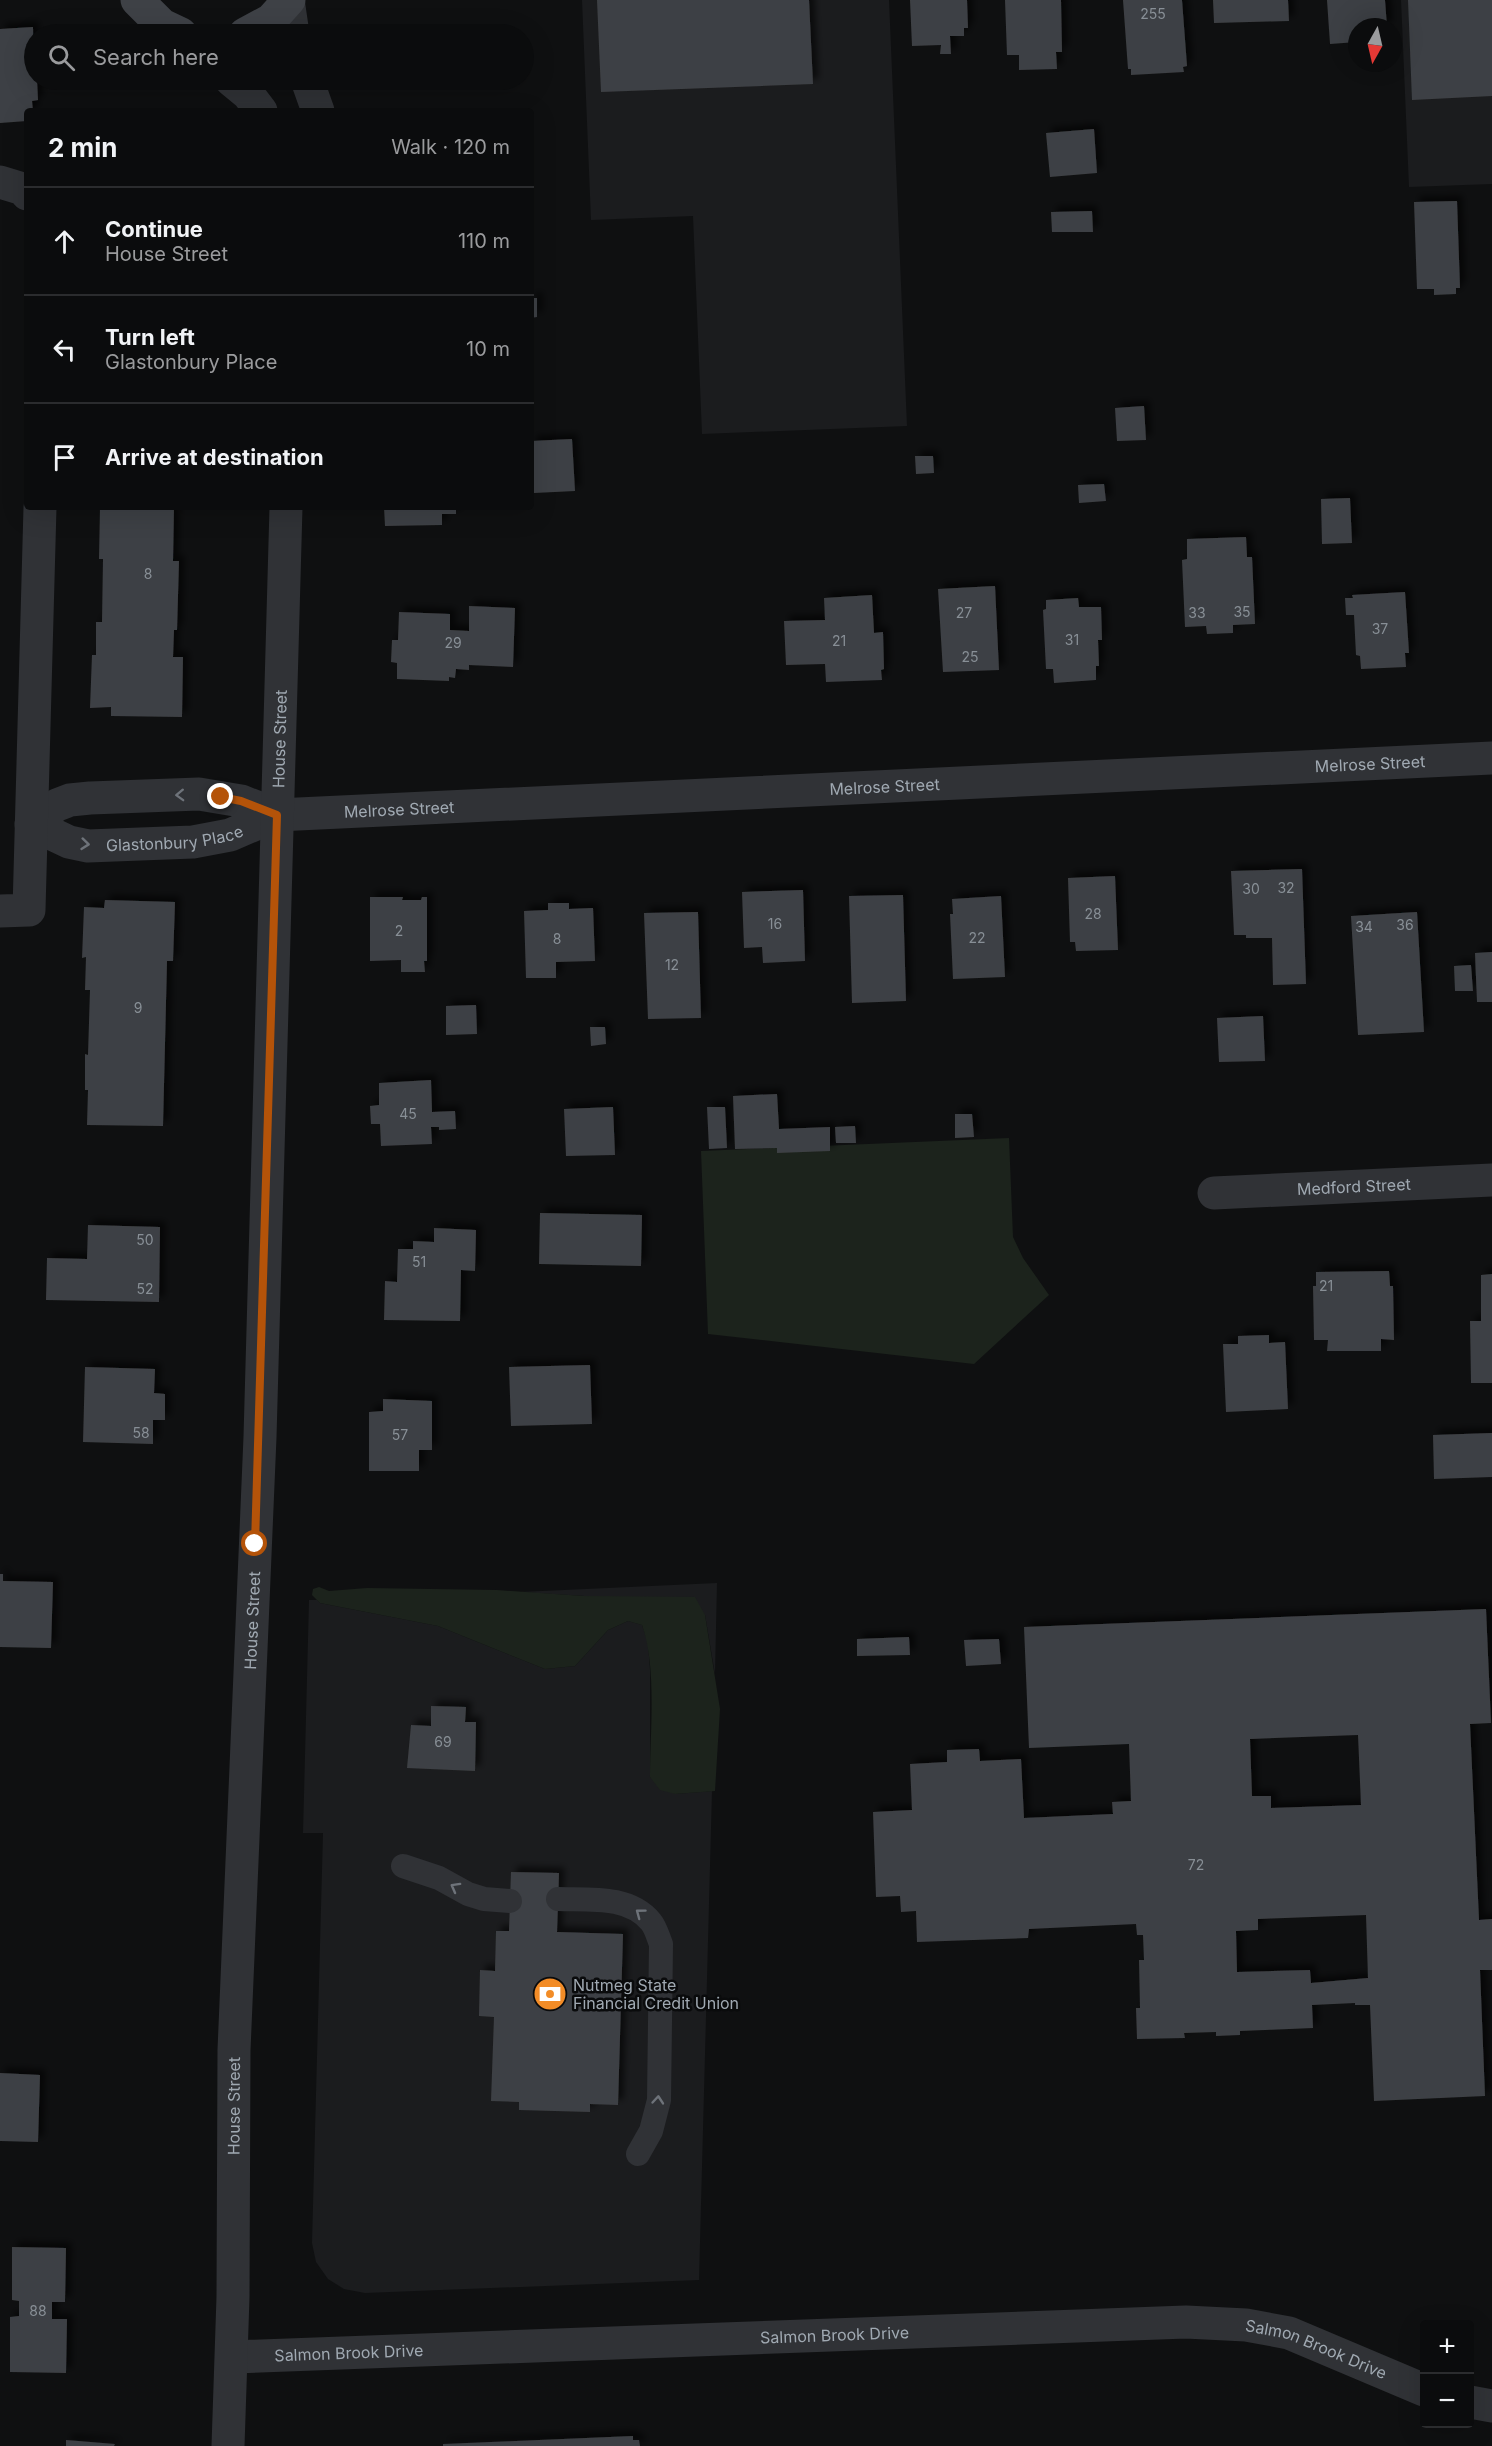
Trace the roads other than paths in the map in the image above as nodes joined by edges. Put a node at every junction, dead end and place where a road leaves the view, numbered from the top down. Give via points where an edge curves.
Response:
1 (289, 0) edge
2 (264, 24) edge
3 (291, 24) edge
4 (243, 90) edge
5 (311, 90) edge
6 (259, 108) edge
7 (317, 108) edge
8 (0, 182) edge
9 (24, 190) edge
10 (40, 510) edge
11 (286, 510) edge
12 (1492, 758) edge
13 (277, 815) junction
14 (31, 824) junction
15 (0, 911) edge
16 (1492, 1180) edge
17 (1214, 1193) dead end
18 (403, 1866) dead end
19 (558, 1899) dead end
20 (510, 1901) dead end
21 (638, 2154) dead end
22 (232, 2357) junction
23 (1420, 2388) edge
24 (1474, 2403) edge
25 (1492, 2406) edge
26 (228, 2446) edge

1 - 2 main road
1 - 3 street
4 - 6 street
5 - 7 street
8 - 9 street
10 - 14 street
11 - 13 street, House Street
12 - 13 street, Melrose Street
14 -> 13 street, Glastonbury Place via 60,839 88,846 193,842 230,836
13 -> 14 street, Glastonbury Place via 241,801 199,794 70,800
13 - 22 street, House Street via 260,1437 234,2050
14 - 15 street via 29,910
16 - 17 street, Medford Street
20 -> 18 lane via 468,1894 439,1878
21 -> 19 lane via 651,2131 659,2100 661,1944 652,1923 635,1908 608,1900
22 - 23 street, Salmon Brook Drive via 1204,2322 1289,2333
22 - 26 street, House Street
24 - 25 street

